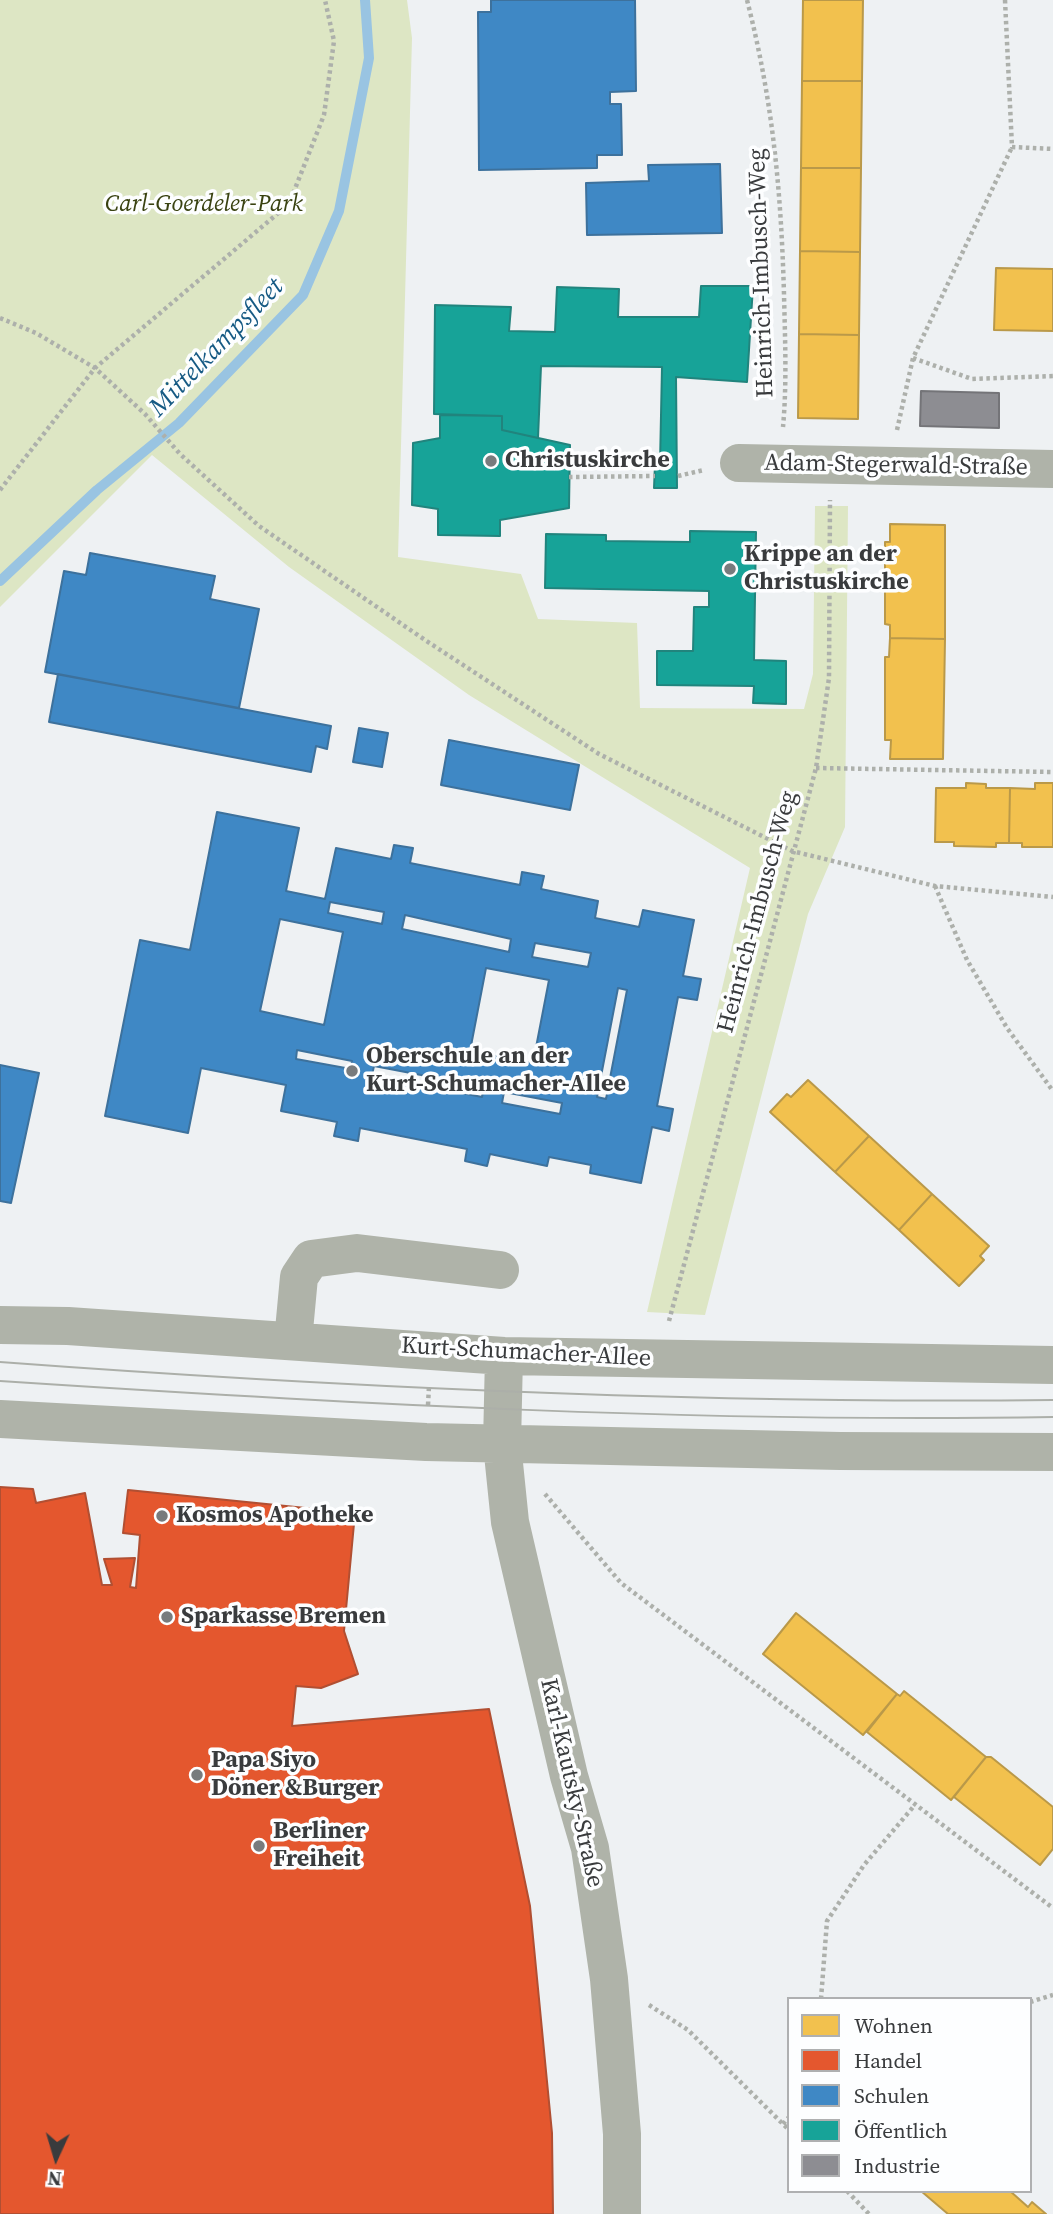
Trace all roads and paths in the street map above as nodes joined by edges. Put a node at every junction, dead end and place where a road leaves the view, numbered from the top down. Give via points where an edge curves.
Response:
1 (325, 0) edge
2 (747, 0) edge
3 (1005, 0) edge
4 (1012, 147) junction
5 (1053, 149) edge
6 (0, 318) edge
7 (913, 358) junction
8 (95, 368) junction
9 (1053, 376) edge
10 (739, 463) dead end
11 (781, 463) junction
12 (831, 465) junction
13 (889, 465) junction
14 (1053, 469) edge
15 (655, 476) dead end
16 (569, 477) dead end
17 (0, 491) edge
18 (816, 768) junction
19 (1053, 772) edge
20 (792, 850) junction
21 (935, 886) junction
22 (1053, 897) edge
23 (1053, 1091) edge
24 (500, 1270) dead end
25 (0, 1325) edge
26 (293, 1341) junction
27 (432, 1350) junction
28 (504, 1356) junction
29 (659, 1359) junction
30 (1053, 1365) edge
31 (0, 1419) edge
32 (426, 1443) junction
33 (502, 1444) junction
34 (1053, 1452) edge
35 (914, 1806) junction
36 (1053, 1908) edge
37 (609, 1979) junction
38 (1053, 1996) edge
39 (821, 1997) edge
40 (1032, 2001) edge
41 (787, 2119) edge
42 (783, 2124) junction
43 (787, 2128) edge
44 (849, 2193) edge
45 (622, 2214) edge
46 (869, 2214) edge

1 - 8 path via 334,41 324,115 289,204
2 - 11 path, Heinrich-Imbusch-Weg via 765,69 781,192 786,387
3 - 4 path
4 - 5 path
4 - 7 path
6 - 8 path
7 - 9 path via 972,379
7 - 13 path
8 - 17 path
8 - 20 path via 259,526 599,754
10 - 11 street, Adam-Stegerwald-Straße
11 - 12 street, Adam-Stegerwald-Straße
12 - 13 street, Adam-Stegerwald-Straße
12 - 18 path, Heinrich-Imbusch-Weg via 829,678
13 - 14 street, Adam-Stegerwald-Straße
15 - 16 path
18 - 19 path
18 - 20 path, Heinrich-Imbusch-Weg
20 - 21 path
20 - 29 path, Heinrich-Imbusch-Weg
21 - 22 path
21 - 23 path via 967,960 1007,1028
24 - 26 street via 358,1253 311,1259 299,1277
25 - 26 street, Kurt-Schumacher-Allee
26 - 27 street, Kurt-Schumacher-Allee
27 - 28 street, Kurt-Schumacher-Allee
27 - 32 path
28 - 29 street, Kurt-Schumacher-Allee
28 - 33 street, Karl-Kautsky-Straße
29 - 30 street, Kurt-Schumacher-Allee
31 - 32 street
32 - 33 street
33 - 34 street
33 - 35 path via 621,1583
33 - 37 street, Karl-Kautsky-Straße via 510,1522 590,1848
35 - 36 path
35 - 39 path via 864,1865 827,1921
37 - 42 path via 688,2030
37 - 45 street, Karl-Kautsky-Straße via 622,2134
38 - 40 path
41 - 42 path
42 - 43 path
44 - 46 path

